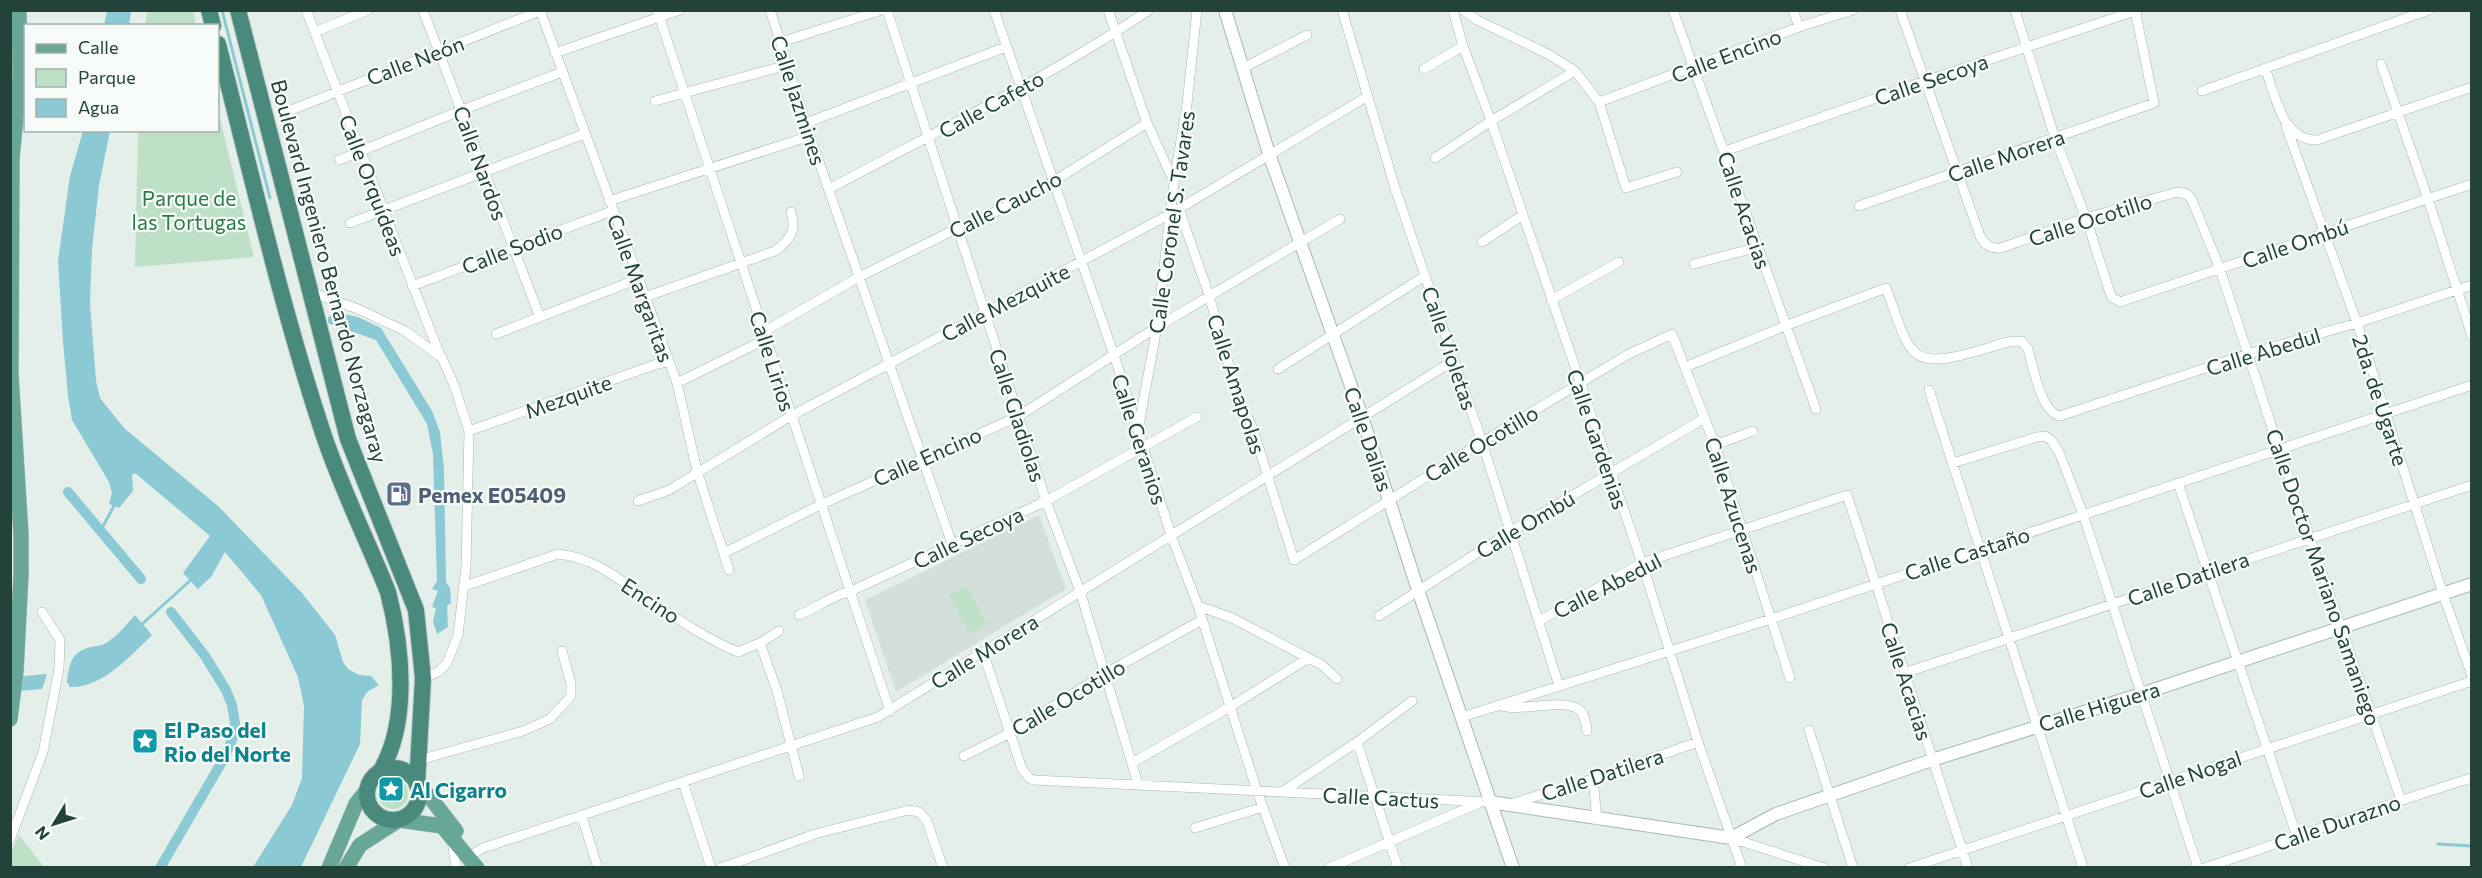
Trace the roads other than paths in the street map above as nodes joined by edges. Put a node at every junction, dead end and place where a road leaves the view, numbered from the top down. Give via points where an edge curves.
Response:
1 (19, 10) edge
2 (238, 10) edge
3 (306, 10) edge
4 (368, 10) edge
5 (423, 10) edge
6 (680, 10) edge
7 (770, 10) edge
8 (882, 10) edge
9 (887, 10) edge
10 (994, 10) edge
11 (1108, 10) edge
12 (1149, 10) edge
13 (1197, 10) edge
14 (1225, 10) edge
15 (1342, 10) edge
16 (1453, 10) edge
17 (1463, 10) edge
18 (1673, 10) edge
19 (1793, 10) edge
20 (1853, 10) edge
21 (1900, 10) edge
22 (2015, 10) edge
23 (2429, 10) edge
24 (540, 11) edge
25 (2136, 11) edge
26 (658, 14) edge
27 (1799, 27) junction
28 (315, 32) junction
29 (1116, 33) junction
30 (1307, 35) dead end
31 (781, 42) junction
32 (1463, 46) junction
33 (2026, 46) junction
34 (1006, 47) junction
35 (219, 49) edge
36 (438, 52) junction
37 (555, 53) junction
38 (2381, 64) dead end
39 (787, 65) junction
40 (1694, 67) junction
41 (1243, 68) junction
42 (2265, 68) junction
43 (1424, 69) dead end
44 (1575, 71) junction
45 (562, 72) junction
46 (1924, 81) junction
47 (911, 84) junction
48 (2472, 87) edge
49 (1021, 88) junction
50 (2202, 90) dead end
51 (337, 91) junction
52 (686, 94) junction
53 (1368, 96) junction
54 (655, 101) dead end
55 (1599, 102) junction
56 (462, 110) junction
57 (289, 111) dead end
58 (2397, 113) junction
59 (1491, 121) junction
60 (806, 123) junction
61 (1147, 123) junction
62 (2286, 126) junction
63 (584, 134) junction
64 (810, 136) junction
65 (929, 138) junction
66 (2055, 138) junction
67 (361, 150) junction
68 (1725, 151) junction
69 (1269, 154) junction
70 (1435, 158) dead end
71 (339, 160) dead end
72 (710, 167) junction
73 (485, 172) junction
74 (1677, 172) dead end
75 (1957, 172) junction
76 (1054, 181) junction
77 (1174, 182) junction
78 (2472, 184) edge
79 (829, 189) junction
80 (2187, 194) joint
81 (2428, 198) junction
82 (609, 201) junction
83 (1859, 206) dead end
84 (383, 211) junction
85 (612, 211) junction
86 (1175, 211) junction
87 (791, 212) dead end
88 (1522, 215) junction
89 (2086, 218) junction
90 (1340, 219) dead end
91 (350, 223) dead end
92 (958, 228) junction
93 (2325, 233) junction
94 (1482, 242) dead end
95 (1300, 243) junction
96 (513, 247) junction
97 (1758, 247) junction
98 (1082, 262) junction
99 (1618, 262) dead end
100 (741, 263) junction
101 (1694, 264) dead end
102 (2220, 268) junction
103 (1425, 276) junction
104 (859, 277) junction
105 (639, 279) junction
106 (2472, 285) edge
107 (412, 286) junction
108 (2457, 290) junction
109 (310, 292) junction
110 (1209, 295) junction
111 (645, 297) junction
112 (1551, 300) junction
113 (984, 314) junction
114 (540, 315) junction
115 (2357, 323) junction
116 (1785, 326) junction
117 (1157, 327) junction
118 (496, 334) dead end
119 (1332, 334) junction
120 (1672, 334) joint
121 (765, 336) junction
122 (2472, 336) edge
123 (2248, 354) junction
124 (1114, 355) junction
125 (442, 358) junction
126 (1453, 361) junction
127 (668, 362) junction
128 (890, 363) junction
129 (1685, 367) junction
130 (1278, 369) dead end
131 (11, 375) edge
132 (677, 383) junction
133 (1580, 384) junction
134 (2472, 385) edge
135 (1929, 390) dead end
136 (1816, 409) dead end
137 (2386, 414) junction
138 (791, 416) junction
139 (1019, 416) junction
140 (1197, 417) dead end
141 (1362, 417) junction
142 (1705, 418) junction
143 (469, 431) junction
144 (1753, 431) dead end
145 (1138, 432) junction
146 (1482, 442) junction
147 (1715, 445) junction
148 (1143, 448) junction
149 (2279, 449) junction
150 (921, 458) junction
151 (1953, 463) junction
152 (697, 471) junction
153 (1610, 474) junction
154 (1266, 476) junction
155 (2178, 483) junction
156 (2472, 485) edge
157 (1847, 495) joint
158 (1389, 500) junction
159 (638, 501) dead end
160 (1046, 501) junction
161 (2415, 504) junction
162 (820, 505) junction
163 (374, 506) junction
164 (355, 513) junction
165 (2083, 514) junction
166 (1742, 529) junction
167 (1510, 532) junction
168 (1171, 535) junction
169 (2310, 537) junction
170 (952, 544) junction
171 (1980, 549) junction
172 (724, 553) junction
173 (1294, 560) joint
174 (1642, 563) junction
175 (729, 570) dead end
176 (2209, 571) junction
177 (1876, 583) junction
178 (2472, 584) edge
179 (465, 586) junction
180 (1418, 590) junction
181 (1080, 591) junction
182 (849, 592) junction
183 (2443, 594) junction
184 (2111, 604) junction
185 (1198, 606) junction
186 (42, 612) dead end
187 (799, 615) dead end
188 (1379, 616) dead end
189 (1771, 619) junction
190 (1202, 620) junction
191 (1539, 621) junction
192 (2342, 627) junction
193 (779, 631) dead end
194 (2008, 638) junction
195 (760, 643) junction
196 (562, 651) dead end
197 (983, 652) junction
198 (1670, 652) junction
199 (1307, 659) junction
200 (2238, 661) junction
201 (1106, 673) junction
202 (1904, 673) junction
203 (2472, 676) edge
204 (423, 678) junction
205 (1790, 678) dead end
206 (1336, 679) dead end
207 (2472, 681) edge
208 (1559, 686) junction
209 (2141, 694) junction
210 (1412, 701) dead end
211 (1499, 706) junction
212 (1230, 707) junction
213 (890, 711) junction
214 (2371, 714) junction
215 (1462, 717) junction
216 (10, 719) edge
217 (2036, 726) junction
218 (1809, 730) dead end
219 (1587, 731) dead end
220 (1012, 732) junction
221 (1357, 742) junction
222 (1698, 742) junction
223 (791, 748) junction
224 (2268, 748) junction
225 (964, 756) dead end
226 (418, 760) junction
227 (1932, 760) junction
228 (1132, 763) junction
229 (380, 771) junction
230 (799, 776) dead end
231 (2472, 778) edge
232 (1593, 779) junction
233 (683, 782) junction
234 (2170, 782) junction
235 (1138, 784) junction
236 (417, 785) junction
237 (367, 790) junction
238 (1257, 791) junction
239 (1281, 792) junction
240 (1830, 795) junction
241 (1375, 798) junction
242 (2401, 800) junction
243 (1486, 802) junction
244 (1506, 805) junction
245 (1263, 807) junction
246 (2065, 815) junction
247 (582, 817) junction
248 (1598, 819) junction
249 (399, 820) junction
250 (1195, 828) dead end
251 (454, 835) junction
252 (2297, 837) junction
253 (1731, 838) junction
254 (10, 840) edge
255 (1390, 842) junction
256 (1961, 850) junction
257 (476, 860) edge
258 (329, 867) edge
259 (346, 867) edge
260 (456, 867) edge
261 (487, 867) edge
262 (598, 867) edge
263 (711, 867) edge
264 (721, 867) edge
265 (943, 867) edge
266 (1285, 867) edge
267 (1329, 867) edge
268 (1398, 867) edge
269 (1513, 867) edge
270 (1742, 867) edge
271 (1824, 867) edge
272 (1854, 867) edge
273 (1909, 867) edge
274 (1968, 867) edge
275 (2083, 867) edge
276 (2198, 867) edge
277 (2204, 867) edge

1 - 131 main road via 20,75 12,158
2 - 109 highway, Boulevard Ingeniero Bernardo Norzagaray
3 - 28 street, Calle Orquídeas
4 - 28 street
5 - 36 street, Calle Nardos
6 - 26 street
7 - 31 street, Calle Jazmines
8 - 31 street
9 - 47 street, Calle Gladiolas
10 - 34 street, Calle Geranios
11 - 29 street
12 - 29 street, Calle Cafeto
13 - 77 street, Calle Coronel S. Tavares
14 - 41 street, Calle Dalias
15 - 53 street, Calle Violetas
16 - 32 street, Calle Gardenias
17 - 44 street
18 - 40 street, Calle Acacias
19 - 27 street
20 - 27 street, Calle Encino
21 - 46 street
22 - 33 street
23 - 42 street
24 - 36 street, Calle Neón
24 - 37 street, Calle Margaritas
25 - 33 street, Calle Secoya
25 - 66 street, Calle Morera via 2154,104
26 - 37 street
26 - 52 street, Calle Lirios
27 - 40 street, Calle Encino
28 - 51 street, Calle Orquídeas
29 - 49 street, Calle Cafeto
29 - 61 street
30 - 41 street
31 - 39 street, Calle Jazmines
32 - 43 street
32 - 59 street, Calle Gardenias
33 - 46 street, Calle Secoya
33 - 66 street
34 - 47 street
34 - 49 street, Calle Geranios
35 - 164 highway via 281,294 324,438
36 - 51 street, Calle Neón
36 - 56 street, Calle Nardos
37 - 45 street, Calle Margaritas
38 - 58 street
39 - 52 street
39 - 60 street, Calle Jazmines
40 - 55 street, Calle Encino
40 - 68 street, Calle Acacias
41 - 69 street, Calle Dalias
42 - 50 street
42 - 62 street, 2da. de Ugarte
44 - 55 street
44 - 59 street
45 - 56 street
45 - 63 street, Calle Margaritas
46 - 68 street, Calle Secoya
46 - 75 street
47 - 60 street
47 - 65 street, Calle Gladiolas
48 - 58 street
49 - 65 street, Calle Cafeto
49 - 76 street, Calle Geranios
51 - 57 street, Calle Neón
51 - 67 street, Calle Orquídeas
52 - 54 street
52 - 72 street, Calle Lirios
53 - 69 street, Calle Mezquite
53 - 103 street, Calle Violetas
55 - 74 street via 1626,188
56 - 67 street
56 - 73 street, Calle Nardos
58 - 62 street via 2317,140 2304,139
58 - 81 street
59 - 70 street
59 - 88 street, Calle Gardenias
60 - 64 street, Calle Jazmines
61 - 76 street, Calle Caucho
61 - 77 street
62 - 93 street, 2da. de Ugarte
63 - 73 street
63 - 82 street, Calle Margaritas
64 - 72 street
64 - 79 street, Calle Jazmines
65 - 79 street, Calle Cafeto
65 - 92 street, Calle Gladiolas
66 - 75 street, Calle Morera
66 - 89 street
67 - 71 street
67 - 84 street, Calle Orquídeas
68 - 97 street, Calle Acacias
69 - 86 street, Calle Mezquite
69 - 95 street, Calle Dalias
72 - 82 street
72 - 100 street, Calle Lirios
73 - 84 street
73 - 96 street, Calle Nardos
75 - 83 street, Calle Morera
75 - 89 street, Calle Ocotillo via 1980,236 1993,249
76 - 92 street, Calle Caucho
76 - 98 street, Calle Geranios
77 - 86 street, Calle Coronel S. Tavares
78 - 81 street, Calle Ombú
79 - 104 street
80 - 89 street, Calle Ocotillo via 2177,192
80 - 102 street, Calle Doctor Mariano Samaniego via 2197,209
81 - 93 street, Calle Ombú
81 - 108 street
82 - 85 street, Calle Margaritas
84 - 91 street
84 - 107 street, Calle Orquídeas
85 - 96 street, Calle Sodio
85 - 105 street, Calle Margaritas
86 - 98 street, Calle Mezquite
86 - 110 street, Calle Amapolas
86 - 117 street, Calle Coronel S. Tavares
87 - 100 street via 795,224 783,244 775,251
88 - 94 street
88 - 112 street, Calle Gardenias
89 - 102 street, Calle Ombú via 2112,297 2120,302
90 - 95 street, Calle Encino
92 - 104 street, Calle Caucho
92 - 113 street, Calle Gladiolas
93 - 102 street, Calle Ombú
93 - 115 street, 2da. de Ugarte
95 - 110 street, Calle Encino
95 - 119 street, Calle Dalias
96 - 107 street, Calle Sodio
96 - 114 street, Calle Nardos
97 - 101 street
97 - 116 street, Calle Acacias
98 - 113 street, Calle Mezquite
98 - 124 street, Calle Geranios
99 - 112 street
100 - 111 street
100 - 121 street, Calle Lirios
102 - 123 street, Calle Doctor Mariano Samaniego
103 - 119 street
103 - 126 street, Calle Violetas
104 - 121 street, Calle Caucho via 770,328
104 - 128 street
105 - 111 street, Calle Margaritas
105 - 114 street
106 - 108 street, Calle Abedul
107 - 125 street, Calle Orquídeas
108 - 115 street, Calle Abedul
108 - 122 street
109 - 125 street via 405,331
109 - 163 highway, Boulevard Ingeniero Bernardo Norzagaray via 348,440
110 - 117 street, Calle Encino
110 - 154 street, Calle Amapolas via 1236,394 1253,429
111 - 127 street, Calle Margaritas
112 - 133 street, Calle Gardenias
113 - 128 street, Calle Mezquite
113 - 139 street, Calle Gladiolas
114 - 118 street
115 - 123 street, Calle Abedul
115 - 137 street, 2da. de Ugarte
116 - 123 street, Calle Abedul via 1886,288 1913,351 1928,360 1958,357 2021,341 2028,349 2044,403 2055,415 2066,416
116 - 129 street
116 - 136 street, Calle Acacias
117 - 124 street, Calle Encino
117 - 145 street, Calle Coronel S. Tavares
119 - 130 street
119 - 141 street, Calle Dalias
120 - 129 street, Calle Azucenas
120 - 133 street, Calle Ocotillo via 1647,344
121 - 132 street, Calle Caucho
121 - 138 street, Calle Lirios
123 - 149 street, Calle Doctor Mariano Samaniego
124 - 139 street, Calle Encino
124 - 145 street, Calle Geranios
125 - 143 street, Calle Orquídeas
126 - 141 street, Calle Morera
126 - 146 street, Calle Violetas
127 - 132 street, Calle Margaritas
127 - 143 street, Mezquite
128 - 138 street, Calle Mezquite
128 - 150 street
129 - 142 street, Calle Azucenas
131 - 216 main road via 21,574
132 - 152 street, Calle Margaritas
133 - 146 street, Calle Ocotillo
133 - 153 street, Calle Gardenias
134 - 137 street, Calle Castaño
135 - 151 street
137 - 149 street, Calle Castaño
137 - 161 street, 2da. de Ugarte
138 - 152 street, Calle Mezquite
138 - 162 street, Calle Lirios
139 - 150 street, Calle Encino
139 - 160 street, Calle Gladiolas
140 - 148 street, Calle Secoya
141 - 154 street, Calle Morera
141 - 158 street, Calle Dalias
142 - 147 street, Calle Azucenas
142 - 153 street, Calle Ombú
143 - 179 street, Calle Orquídeas
144 - 147 street
145 - 148 street, Calle Geranios
146 - 158 street, Calle Ocotillo
146 - 167 street, Calle Violetas
147 - 166 street, Calle Azucenas
148 - 160 street, Calle Secoya
148 - 168 street, Calle Geranios
149 - 155 street, Calle Castaño
149 - 169 street, Calle Doctor Mariano Samaniego
150 - 162 street, Calle Encino
150 - 170 street
151 - 165 street via 2045,436 2059,452
151 - 171 street
152 - 159 street, Calle Mezquite via 669,489
152 - 172 street, Calle Margaritas
153 - 167 street, Calle Ombú
153 - 174 street, Calle Gardenias
154 - 168 street, Calle Morera
154 - 173 street, Calle Amapolas
155 - 165 street, Calle Castaño
155 - 176 street
156 - 161 street, Calle Datilera
157 - 166 street, Calle Abedul
157 - 177 street, Calle Acacias
158 - 173 street, Calle Ocotillo
158 - 180 street, Calle Dalias
160 - 170 street, Calle Secoya
160 - 181 street, Calle Gladiolas
161 - 169 street, Calle Datilera
161 - 183 street, 2da. de Ugarte
162 - 172 street, Calle Encino
162 - 182 street, Calle Lirios
163 - 164 highway
163 - 204 highway, Boulevard Ingeniero Bernardo Norzagaray via 416,610
164 - 229 highway via 388,592 397,638 399,712 392,750
165 - 171 street, Calle Castaño
165 - 184 street
166 - 174 street, Calle Abedul
166 - 189 street, Calle Azucenas
167 - 180 street, Calle Ombú
167 - 191 street, Calle Violetas
168 - 181 street, Calle Morera
168 - 185 street, Calle Geranios
169 - 176 street, Calle Datilera
169 - 192 street, Calle Doctor Mariano Samaniego
170 - 182 street, Calle Secoya
171 - 177 street, Calle Castaño
171 - 194 street
172 - 175 street, Calle Margaritas
174 - 191 street, Calle Abedul
174 - 198 street, Calle Gardenias
176 - 184 street, Calle Datilera
176 - 200 street
177 - 189 street, Calle Castaño
177 - 202 street, Calle Acacias
178 - 183 street, Calle Higuera
179 - 195 street, Encino via 558,554 587,559 734,651
179 - 204 street, Calle Orquídeas via 458,635 447,663
180 - 188 street, Calle Ombú
180 - 215 street, Calle Dalias
181 - 197 street, Calle Morera
181 - 201 street, Calle Gladiolas
182 - 187 street, Calle Secoya via 839,593
182 - 213 street, Calle Lirios
183 - 192 street, Calle Higuera
183 - 203 street, 2da. de Ugarte
184 - 194 street, Calle Datilera
184 - 209 street
185 - 190 street, Calle Geranios
185 - 199 street via 1232,618
186 - 254 street via 60,640 59,669 43,752
189 - 198 street, Calle Castaño
189 - 205 street, Calle Azucenas
190 - 201 street, Calle Ocotillo
190 - 212 street, Calle Geranios
191 - 208 street, Calle Violetas
192 - 200 street, Calle Higuera
192 - 214 street, Calle Doctor Mariano Samaniego
193 - 195 street
194 - 202 street, Calle Datilera
194 - 217 street
195 - 223 street
196 - 226 street via 571,696 550,719 523,731
197 - 213 street, Calle Morera
197 - 220 street
198 - 208 street, Calle Castaño
198 - 222 street, Calle Gardenias
199 - 206 street via 1322,665
199 - 212 street
200 - 209 street, Calle Higuera
200 - 224 street
201 - 220 street, Calle Ocotillo
201 - 228 street, Calle Gladiolas
202 - 227 street, Calle Acacias
204 - 226 highway, Boulevard Ingeniero Bernardo Norzagaray
207 - 214 street, Calle Nogal
208 - 211 street, Calle Castaño
209 - 217 street, Calle Higuera
209 - 234 street
210 - 221 street
211 - 215 street, Calle Castaño
211 - 219 street via 1572,706 1583,714
212 - 228 street
212 - 238 street, Calle Geranios
213 - 223 street, Calle Morera
214 - 224 street, Calle Nogal
214 - 242 street, Calle Doctor Mariano Samaniego
215 - 243 street, Calle Dalias
217 - 227 street, Calle Higuera
217 - 246 street
218 - 240 street
220 - 225 street, Calle Ocotillo
220 - 235 street, Calle Cactus via 1022,769 1029,778
221 - 239 street
221 - 241 street
222 - 232 street, Calle Datilera
222 - 253 street, Calle Gardenias
223 - 230 street
223 - 233 street, Calle Morera
224 - 234 street, Calle Nogal
224 - 252 street
226 - 236 highway, Boulevard Ingeniero Bernardo Norzagaray
227 - 240 street, Calle Higuera
227 - 256 street, Calle Acacias
228 - 235 street, Calle Gladiolas
229 - 236 highway via 402,770
229 - 237 highway
231 - 242 street, Calle Durazno
232 - 244 street, Calle Datilera
232 - 248 street
233 - 247 street, Calle Morera
233 - 263 street
234 - 246 street, Calle Nogal
234 - 276 street
235 - 238 street, Calle Cactus
236 - 249 highway via 418,802
236 - 251 main road via 429,796
237 - 249 highway via 375,813
237 - 258 main road via 356,804
238 - 239 street, Calle Cactus
238 - 245 street, Calle Geranios
239 - 241 street, Calle Cactus
240 - 253 street, Calle Higuera via 1776,814
240 - 272 street
241 - 243 street, Calle Cactus
241 - 255 street
242 - 252 street, Calle Durazno
243 - 244 street, Calle Cactus
243 - 255 street
243 - 269 street, Calle Dalias
244 - 248 street, Calle Cactus
245 - 250 street
245 - 266 street, Calle Geranios
246 - 256 street, Calle Nogal
246 - 275 street
247 - 257 street, Calle Morera via 483,848
247 - 262 street
248 - 253 street, Calle Cactus
249 - 251 main road via 439,825
249 - 259 main road via 360,845
251 - 257 main road
251 - 260 street
252 - 277 street, Calle Durazno
253 - 270 street, Calle Gardenias
253 - 271 street
255 - 267 street
255 - 268 street
256 - 273 street, Calle Nogal
256 - 274 street, Calle Acacias
257 - 261 main road
264 - 265 street via 815,834 909,810 919,812 927,821

